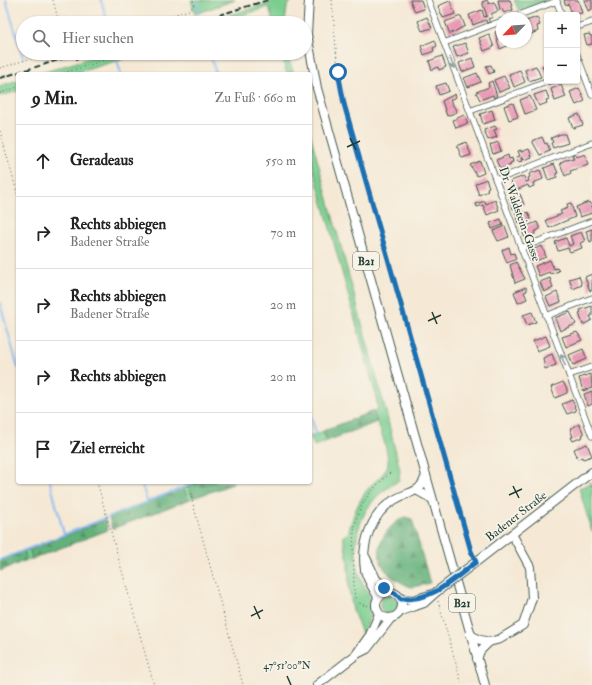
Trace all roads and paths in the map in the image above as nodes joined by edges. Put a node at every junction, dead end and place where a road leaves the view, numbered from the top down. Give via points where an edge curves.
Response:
1 (53, 0) edge
2 (193, 0) edge
3 (309, 0) edge
4 (332, 0) edge
5 (428, 0) edge
6 (557, 0) edge
7 (526, 12) edge
8 (561, 12) edge
9 (57, 16) edge
10 (169, 16) edge
11 (308, 16) edge
12 (592, 22) edge
13 (496, 23) edge
14 (580, 26) edge
15 (444, 43) junction
16 (312, 59) edge
17 (26, 60) edge
18 (104, 60) edge
19 (0, 68) edge
20 (72, 70) joint
21 (580, 70) edge
22 (66, 72) edge
23 (544, 83) edge
24 (16, 88) edge
25 (0, 93) edge
26 (592, 95) edge
27 (470, 111) junction
28 (0, 131) edge
29 (592, 143) edge
30 (496, 180) junction
31 (16, 189) edge
32 (592, 221) edge
33 (521, 248) junction
34 (592, 298) edge
35 (546, 316) junction
36 (592, 366) edge
37 (569, 376) junction
38 (592, 436) edge
39 (592, 472) edge
40 (390, 473) dead end
41 (426, 475) junction
42 (98, 484) edge
43 (188, 484) edge
44 (418, 491) junction
45 (432, 499) junction
46 (512, 534) junction
47 (366, 558) junction
48 (474, 563) junction
49 (390, 592) junction
50 (435, 593) junction
51 (401, 599) junction
52 (378, 606) junction
53 (401, 612) junction
54 (391, 618) junction
55 (470, 634) junction
56 (489, 642) junction
57 (357, 654) junction
58 (478, 658) junction
59 (154, 685) edge
60 (243, 685) edge
61 (317, 685) edge
62 (462, 685) edge
63 (485, 685) edge

1 - 9 path
2 - 10 path via 194,6 189,10
3 - 11 main road, B21
4 - 48 path via 338,72 344,104
5 - 15 street, Dr. Waldstein-Gasse
6 - 7 street
6 - 8 street
12 - 14 street
13 - 15 street
15 -> 27 street, Dr. Waldstein-Gasse
16 - 41 main road, B21
17 - 19 path
18 - 20 path
20 - 22 path
21 - 26 street
23 - 27 street
24 - 25 path
27 - 30 street, Dr. Waldstein-Gasse
28 - 31 path
29 - 30 street
30 - 33 street, Dr. Waldstein-Gasse
32 - 33 street
33 - 35 street, Dr. Waldstein-Gasse
34 - 35 street
37 -> 35 street, Dr. Waldstein-Gasse
36 - 37 street
37 - 38 street, Dr. Waldstein-Gasse
39 - 46 main road, Badener Straße
40 - 52 path via 378,484 359,511 352,539 356,601 363,606
41 - 44 main road
41 - 45 main road, B21
42 - 59 path
43 - 60 path
44 - 45 main road
44 - 47 main road via 394,500 375,518 369,530
45 - 55 main road, B21
46 - 48 main road, Badener Straße
46 - 56 main road via 530,567 532,598 523,625 500,639
47 - 49 main road via 376,579
47 - 52 main road via 365,570
48 - 50 main road, Badener Straße, bridge
49 - 51 main road
49 - 52 main road via 382,594
50 - 51 main road, Badener Straße via 413,600
50 - 53 main road, Badener Straße via 424,603
50 - 62 path
51 - 53 main road
52 - 54 main road via 387,618
52 - 57 main road via 370,636
53 - 54 main road
54 - 57 main road via 367,649
55 - 56 main road
55 - 58 main road, B21
56 - 58 main road via 480,651
57 - 61 main road
58 - 63 main road, B21

